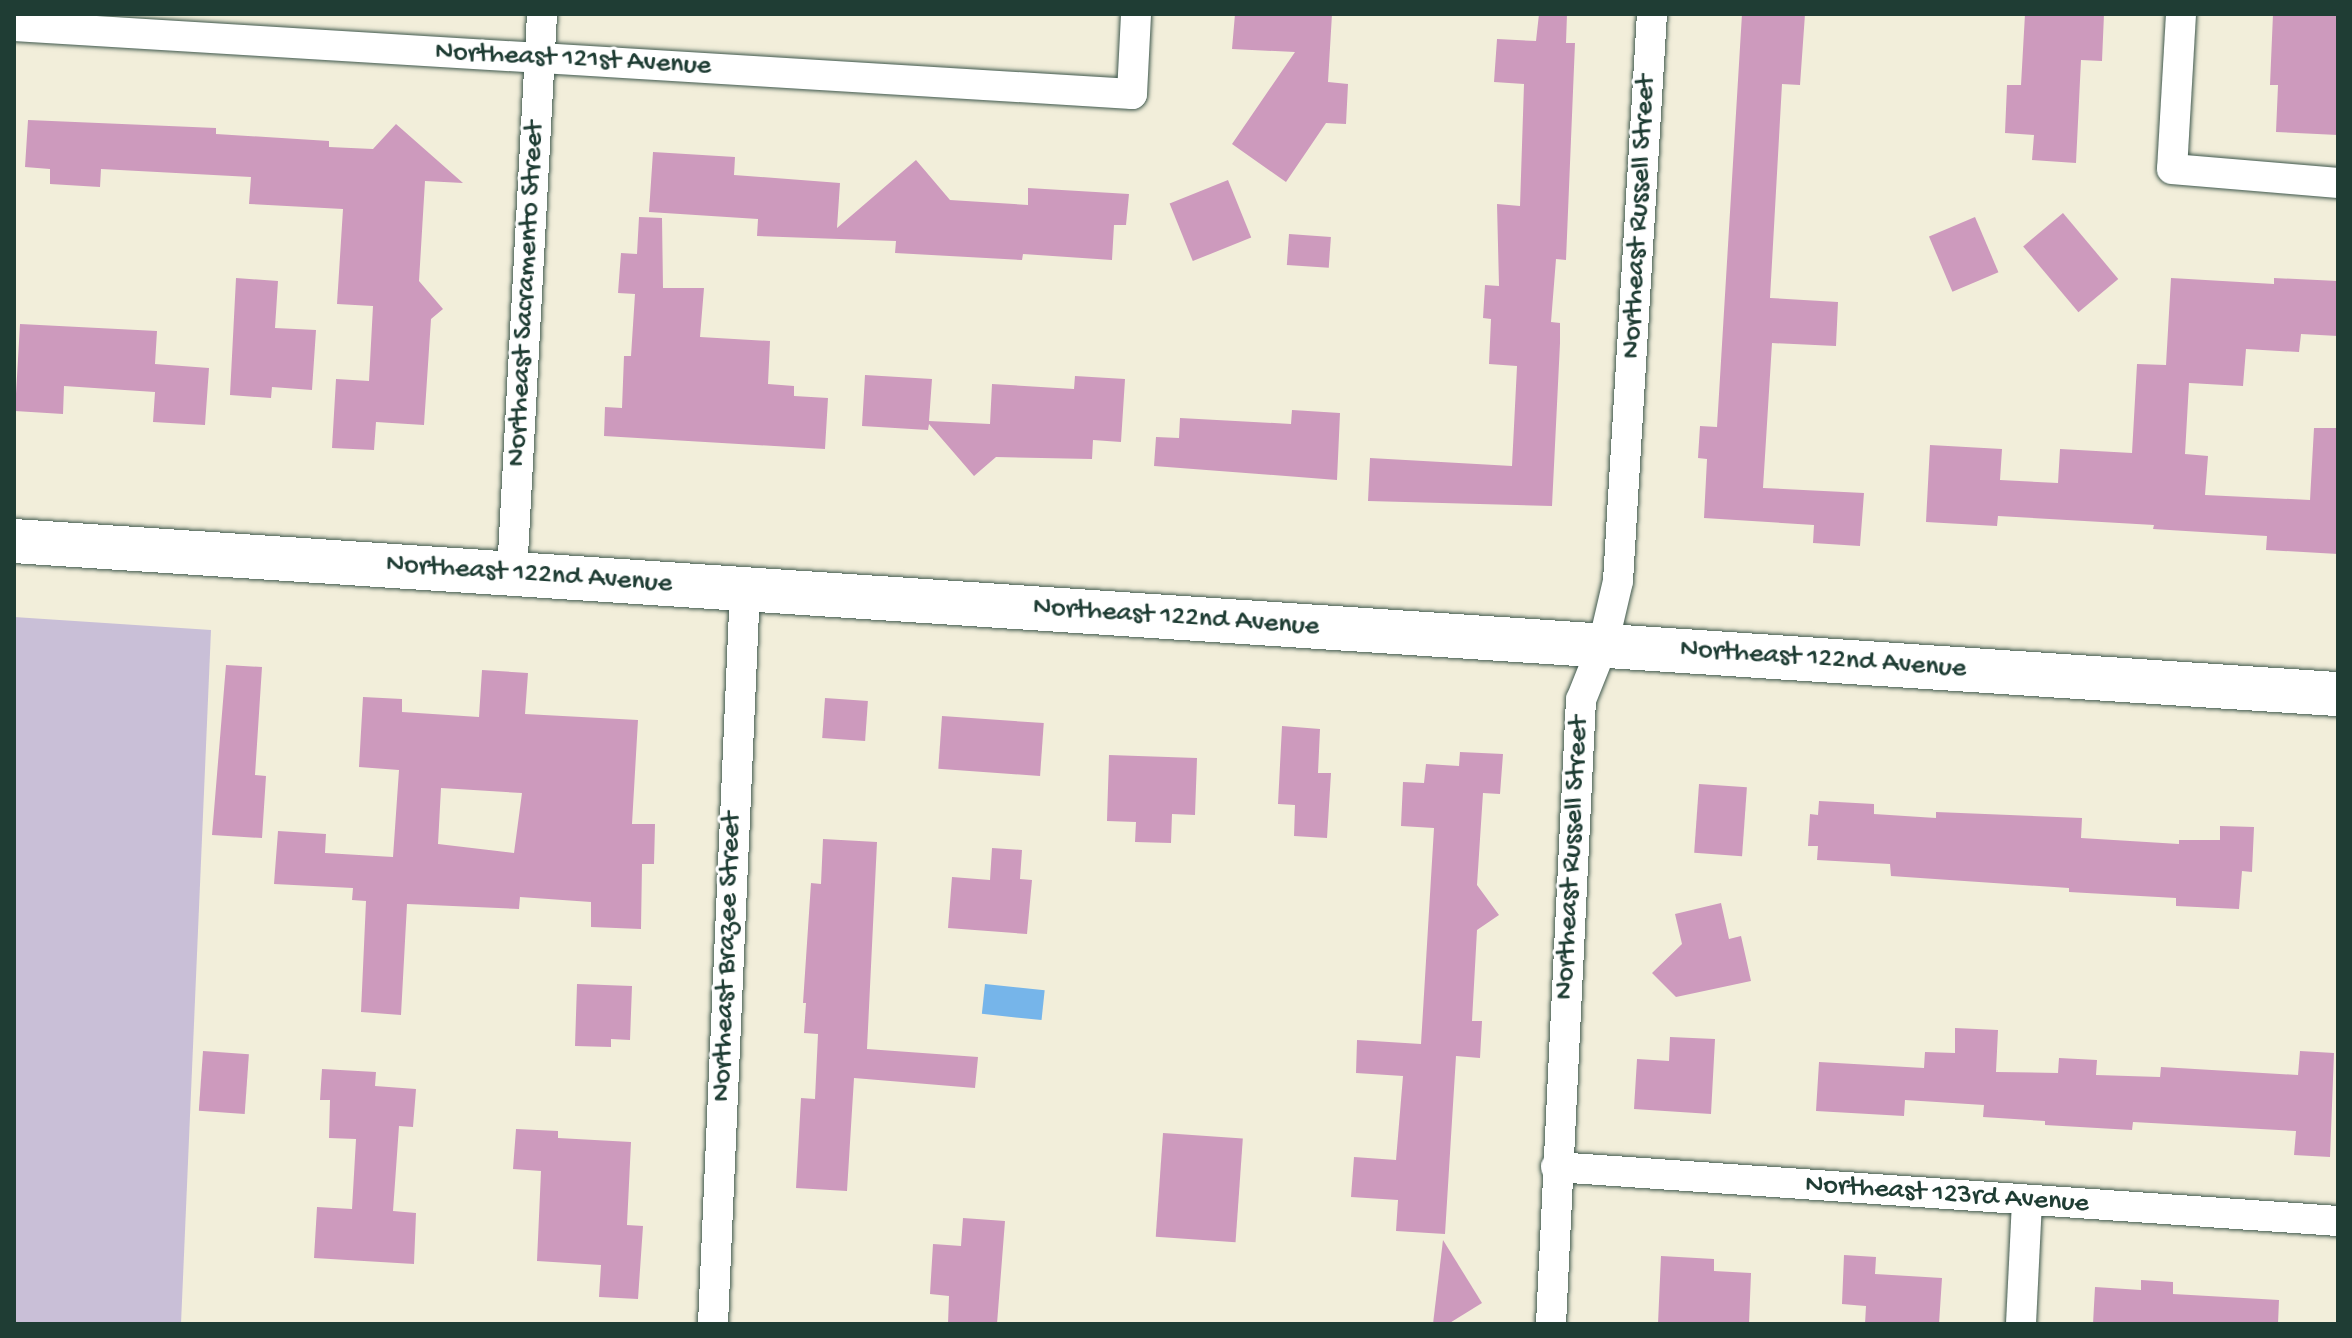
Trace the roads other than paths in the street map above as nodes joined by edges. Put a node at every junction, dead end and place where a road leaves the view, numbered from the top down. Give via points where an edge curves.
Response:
1 (542, 14) edge
2 (1136, 14) edge
3 (1652, 14) edge
4 (2181, 14) edge
5 (19, 22) edge
6 (540, 58) junction
7 (2338, 183) edge
8 (14, 541) edge
9 (512, 574) junction
10 (745, 589) junction
11 (1603, 645) junction
12 (2338, 694) edge
13 (1556, 1167) junction
14 (2027, 1201) junction
15 (2338, 1221) edge
16 (713, 1324) edge
17 (1551, 1324) edge
18 (2021, 1324) edge

1 - 6 street, Northeast Sacramento Street
2 - 6 street, Northeast 121st Avenue via 1132,94
3 - 11 street, Northeast Russell Street via 1618,581
4 - 7 street via 2172,169
5 - 6 street, Northeast 121st Avenue
6 - 9 street, Northeast Sacramento Street
8 - 9 main road, Northeast 122nd Avenue
9 - 10 main road, Northeast 122nd Avenue
10 - 11 main road, Northeast 122nd Avenue
10 - 16 street, Northeast Brazee Street
11 - 12 main road, Northeast 122nd Avenue
11 - 13 street, Northeast Russell Street via 1581,700
13 - 14 street, Northeast 123rd Avenue
13 - 17 street, Northeast Russell Street
14 - 15 street, Northeast 123rd Avenue
14 - 18 street

